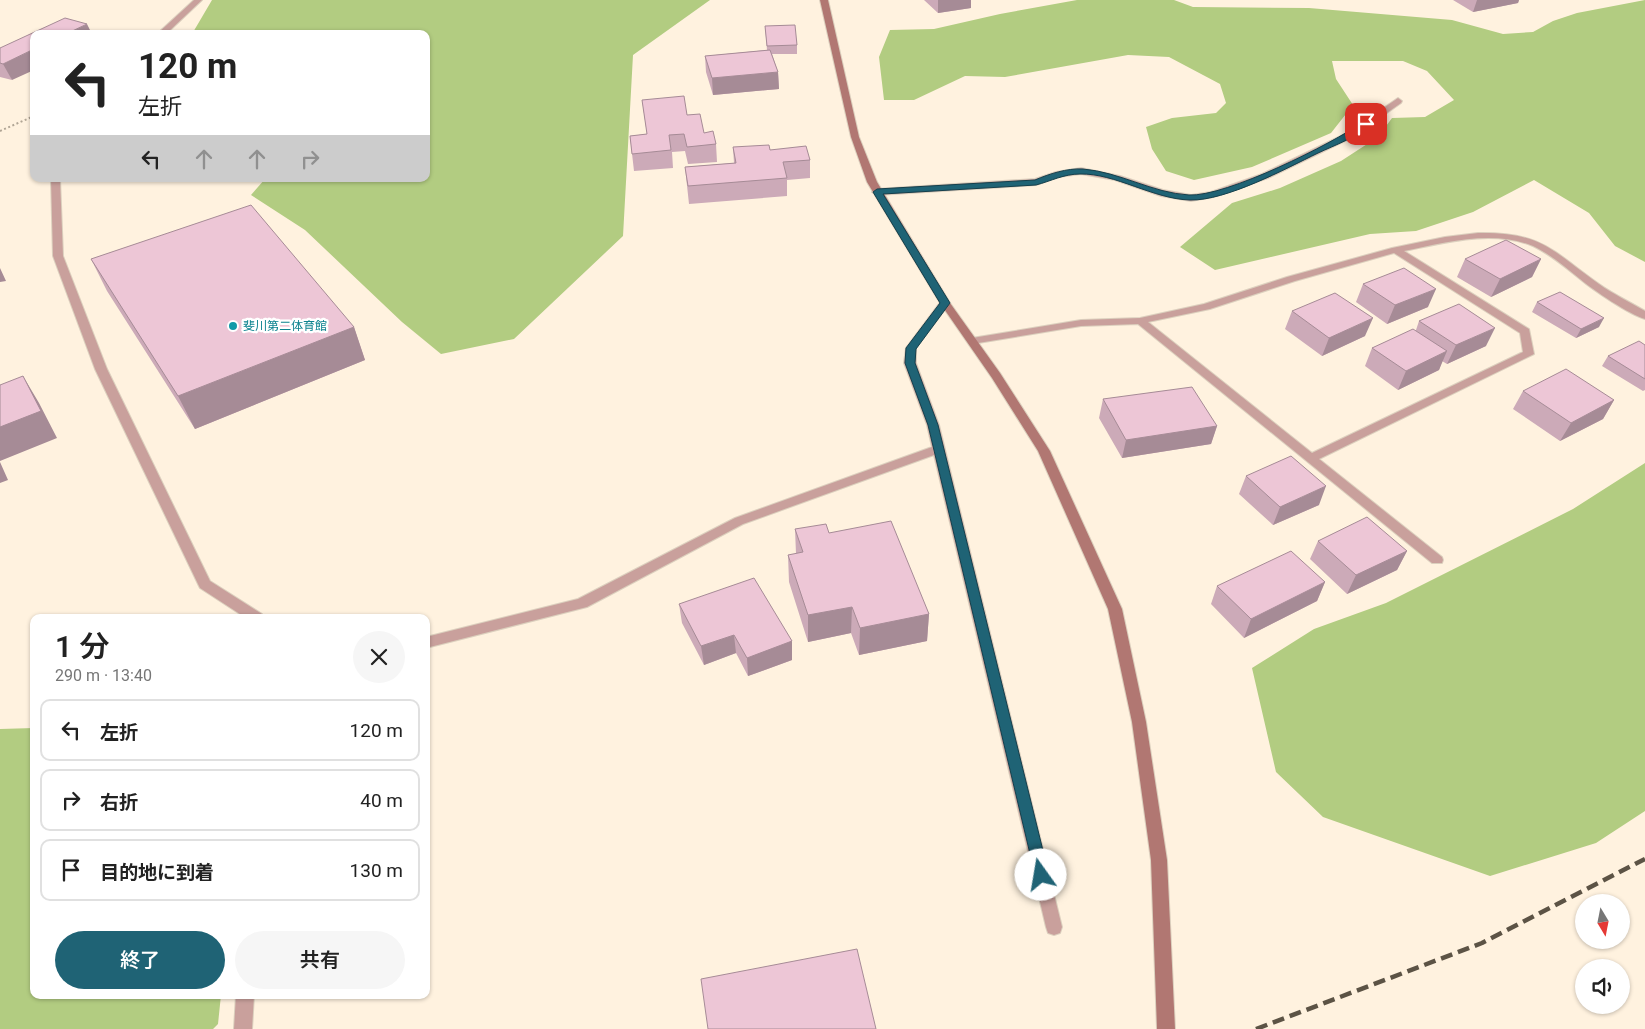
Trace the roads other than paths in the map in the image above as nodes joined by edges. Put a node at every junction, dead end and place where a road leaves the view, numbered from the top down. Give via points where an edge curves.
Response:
1 (198, 0) edge
2 (824, 0) edge
3 (165, 30) edge
4 (1398, 101) dead end
5 (55, 182) edge
6 (877, 192) junction
7 (1395, 250) junction
8 (945, 303) junction
9 (1645, 316) edge
10 (1140, 321) junction
11 (972, 341) junction
12 (938, 449) junction
13 (1311, 458) junction
14 (1437, 560) dead end
15 (252, 614) edge
16 (430, 642) edge
17 (1054, 927) dead end
18 (246, 999) edge
19 (243, 1029) edge
20 (1166, 1029) edge

1 - 3 street
2 - 6 street via 856,137
4 - 6 street via 1350,135 1265,176 1213,194 1190,198 1161,193 1117,178 1081,171 1036,182
5 - 15 street via 58,256 101,369 205,584
6 - 8 street
7 - 9 street via 1465,237 1508,237 1529,241 1546,249 1597,288
7 - 10 street via 1291,278 1206,307
7 - 13 street via 1525,331 1529,354
8 - 11 street
8 - 12 street via 911,348 910,363 933,425
10 - 11 street via 1081,323
10 - 13 street
11 - 20 street via 1044,452 1115,609 1139,722 1159,860
12 - 16 street via 738,521 582,603
12 - 17 street
13 - 14 street
18 - 19 street

